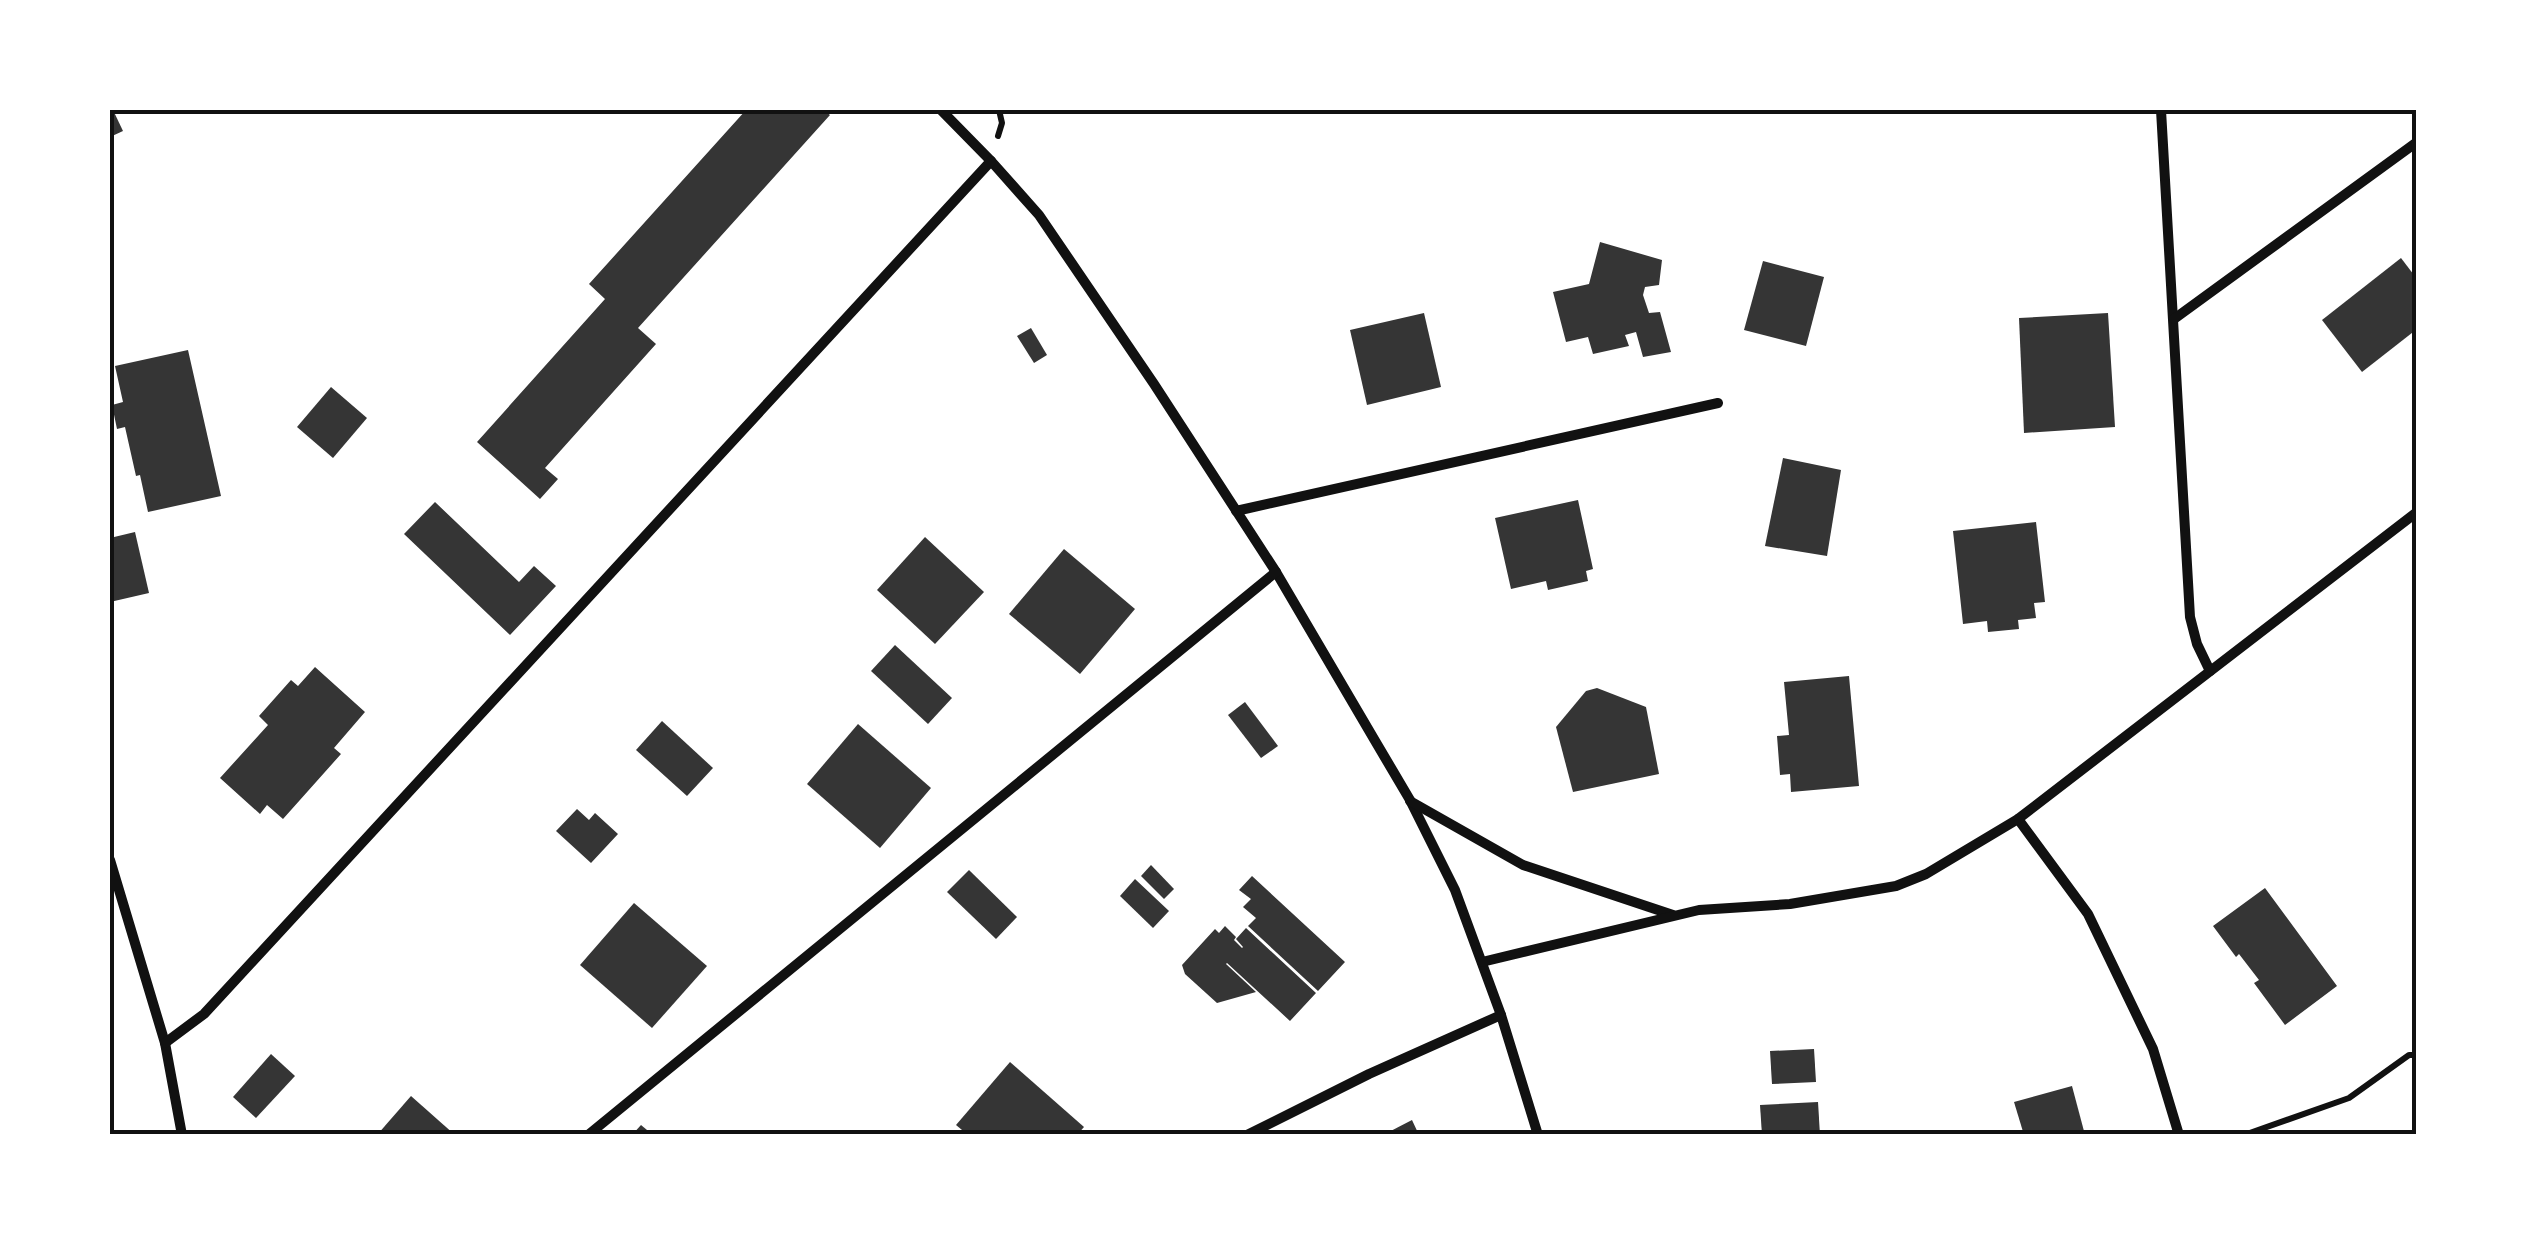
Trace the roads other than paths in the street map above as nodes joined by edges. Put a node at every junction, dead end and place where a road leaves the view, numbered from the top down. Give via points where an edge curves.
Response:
1 (941, 110) edge
2 (2161, 110) edge
3 (2417, 142) edge
4 (991, 161) junction
5 (2174, 319) junction
6 (1718, 403) dead end
7 (1236, 511) junction
8 (2417, 512) edge
9 (1276, 572) junction
10 (2210, 671) junction
11 (1410, 800) junction
12 (2018, 819) junction
13 (110, 860) edge
14 (1674, 916) junction
15 (1482, 962) junction
16 (1502, 1014) junction
17 (165, 1043) junction
18 (182, 1135) edge
19 (588, 1135) edge
20 (1247, 1135) edge
21 (1538, 1135) edge
22 (2179, 1135) edge

1 - 4 street
2 - 5 street
3 - 5 street
4 - 7 street via 1039,215
4 - 17 street via 204,1014
5 - 10 street via 2190,616
6 - 7 street
7 - 9 street
8 - 10 street
9 - 11 street
9 - 19 street
10 - 12 street
11 - 14 street via 1523,864
11 - 15 street
12 - 14 street via 1896,886
12 - 22 street via 2088,914 2152,1049
13 - 17 street
14 - 15 street
15 - 16 street
16 - 20 street
16 - 21 street
17 - 18 street

